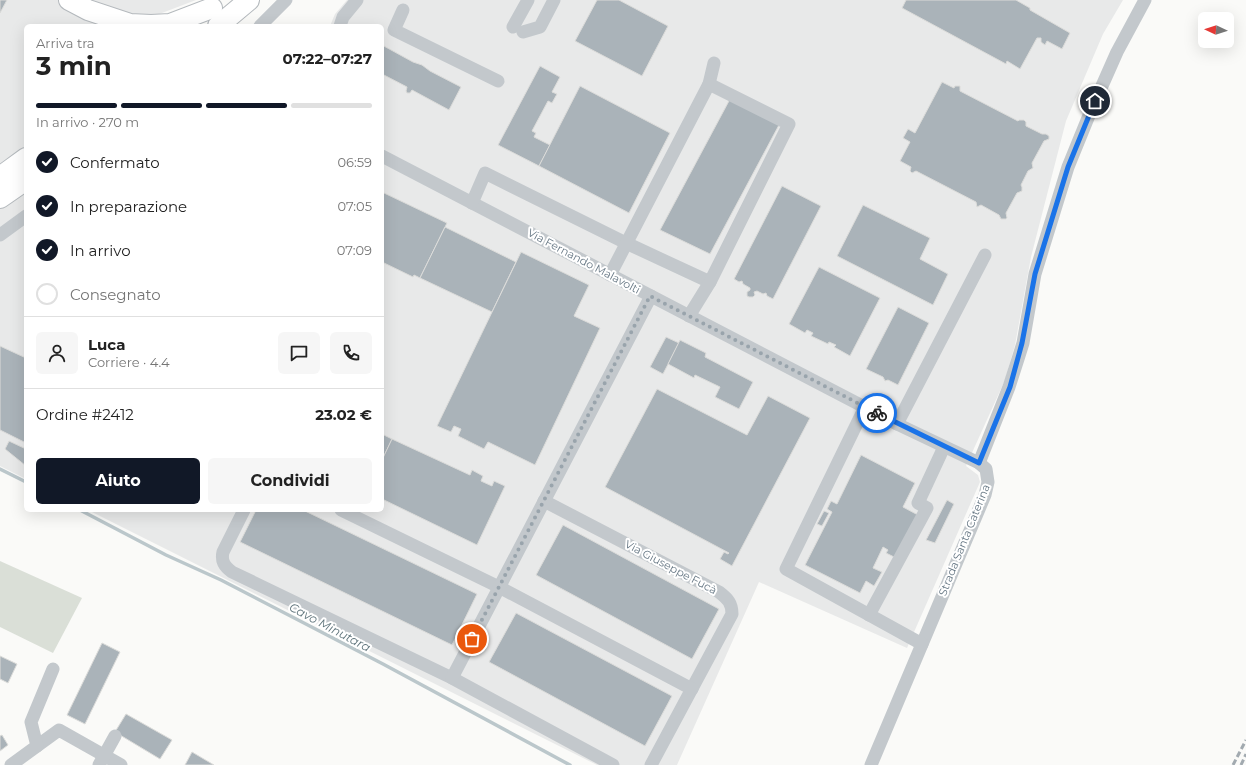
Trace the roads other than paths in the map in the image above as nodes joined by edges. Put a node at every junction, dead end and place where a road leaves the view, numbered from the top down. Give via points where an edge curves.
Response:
1 (69, 0) edge
2 (249, 0) edge
3 (286, 0) edge
4 (357, 0) edge
5 (528, 0) edge
6 (554, 0) edge
7 (1145, 0) edge
8 (88, 10) junction
9 (403, 10) dead end
10 (217, 11) edge
11 (98, 24) edge
12 (130, 24) edge
13 (170, 24) edge
14 (195, 24) edge
15 (266, 24) edge
16 (341, 24) edge
17 (714, 63) dead end
18 (498, 81) dead end
19 (709, 84) junction
20 (384, 157) edge
21 (24, 159) edge
22 (0, 177) edge
23 (24, 181) edge
24 (0, 198) edge
25 (472, 203) junction
26 (24, 217) edge
27 (0, 235) edge
28 (626, 243) junction
29 (985, 255) dead end
30 (610, 274) junction
31 (710, 282) junction
32 (650, 296) junction
33 (690, 316) junction
34 (865, 407) junction
35 (897, 424) junction
36 (944, 447) junction
37 (979, 463) junction
38 (544, 501) junction
39 (243, 512) edge
40 (345, 512) edge
41 (499, 587) junction
42 (869, 615) junction
43 (922, 644) junction
44 (53, 669) dead end
45 (452, 678) junction
46 (692, 689) junction
47 (116, 736) dead end
48 (37, 746) junction
49 (101, 760) edge
50 (11, 765) edge
51 (121, 765) edge
52 (613, 765) edge
53 (651, 765) edge
54 (871, 765) edge

1 - 8 highway
2 - 10 highway
3 - 15 street
4 - 16 street via 343,17
5 - 6 street via 518,29 540,27
7 - 37 street via 1114,59 1068,167 1035,274 1022,343 1010,387
8 - 11 highway
8 - 12 highway
9 - 18 street via 394,30
10 - 13 highway
10 - 14 highway
17 - 19 street
19 - 28 street
19 - 31 street via 789,124
20 - 25 street, Via Fernando Malavolti
21 - 22 highway
23 - 24 highway
25 - 28 street via 485,173
25 - 30 street, Via Fernando Malavolti
26 - 27 street
28 - 30 street
28 - 31 street
29 - 35 street
30 - 32 street, Via Fernando Malavolti
31 - 33 street
32 - 33 street, Via Fernando Malavolti
32 - 38 street
33 - 34 street, Via Fernando Malavolti
34 - 35 street, Via Fernando Malavolti
34 - 42 street via 786,569
35 - 36 street, Via Fernando Malavolti
36 - 37 street, Via Fernando Malavolti
36 - 42 street via 918,503 927,508
37 - 43 street, Strada Santa Caterina via 988,473 988,487
38 - 41 street
38 - 46 street, Via Giuseppe Fucà via 727,598 732,606 732,614
39 - 45 street via 223,552 222,557 227,568
40 - 41 street
41 - 45 street
41 - 46 street
42 - 43 street
43 - 54 street, Strada Santa Caterina
44 - 48 street via 31,722
45 - 52 street
46 - 53 street, Via Giuseppe Fucà
47 - 49 street
48 - 49 street via 59,730
48 - 50 street
49 - 51 street

